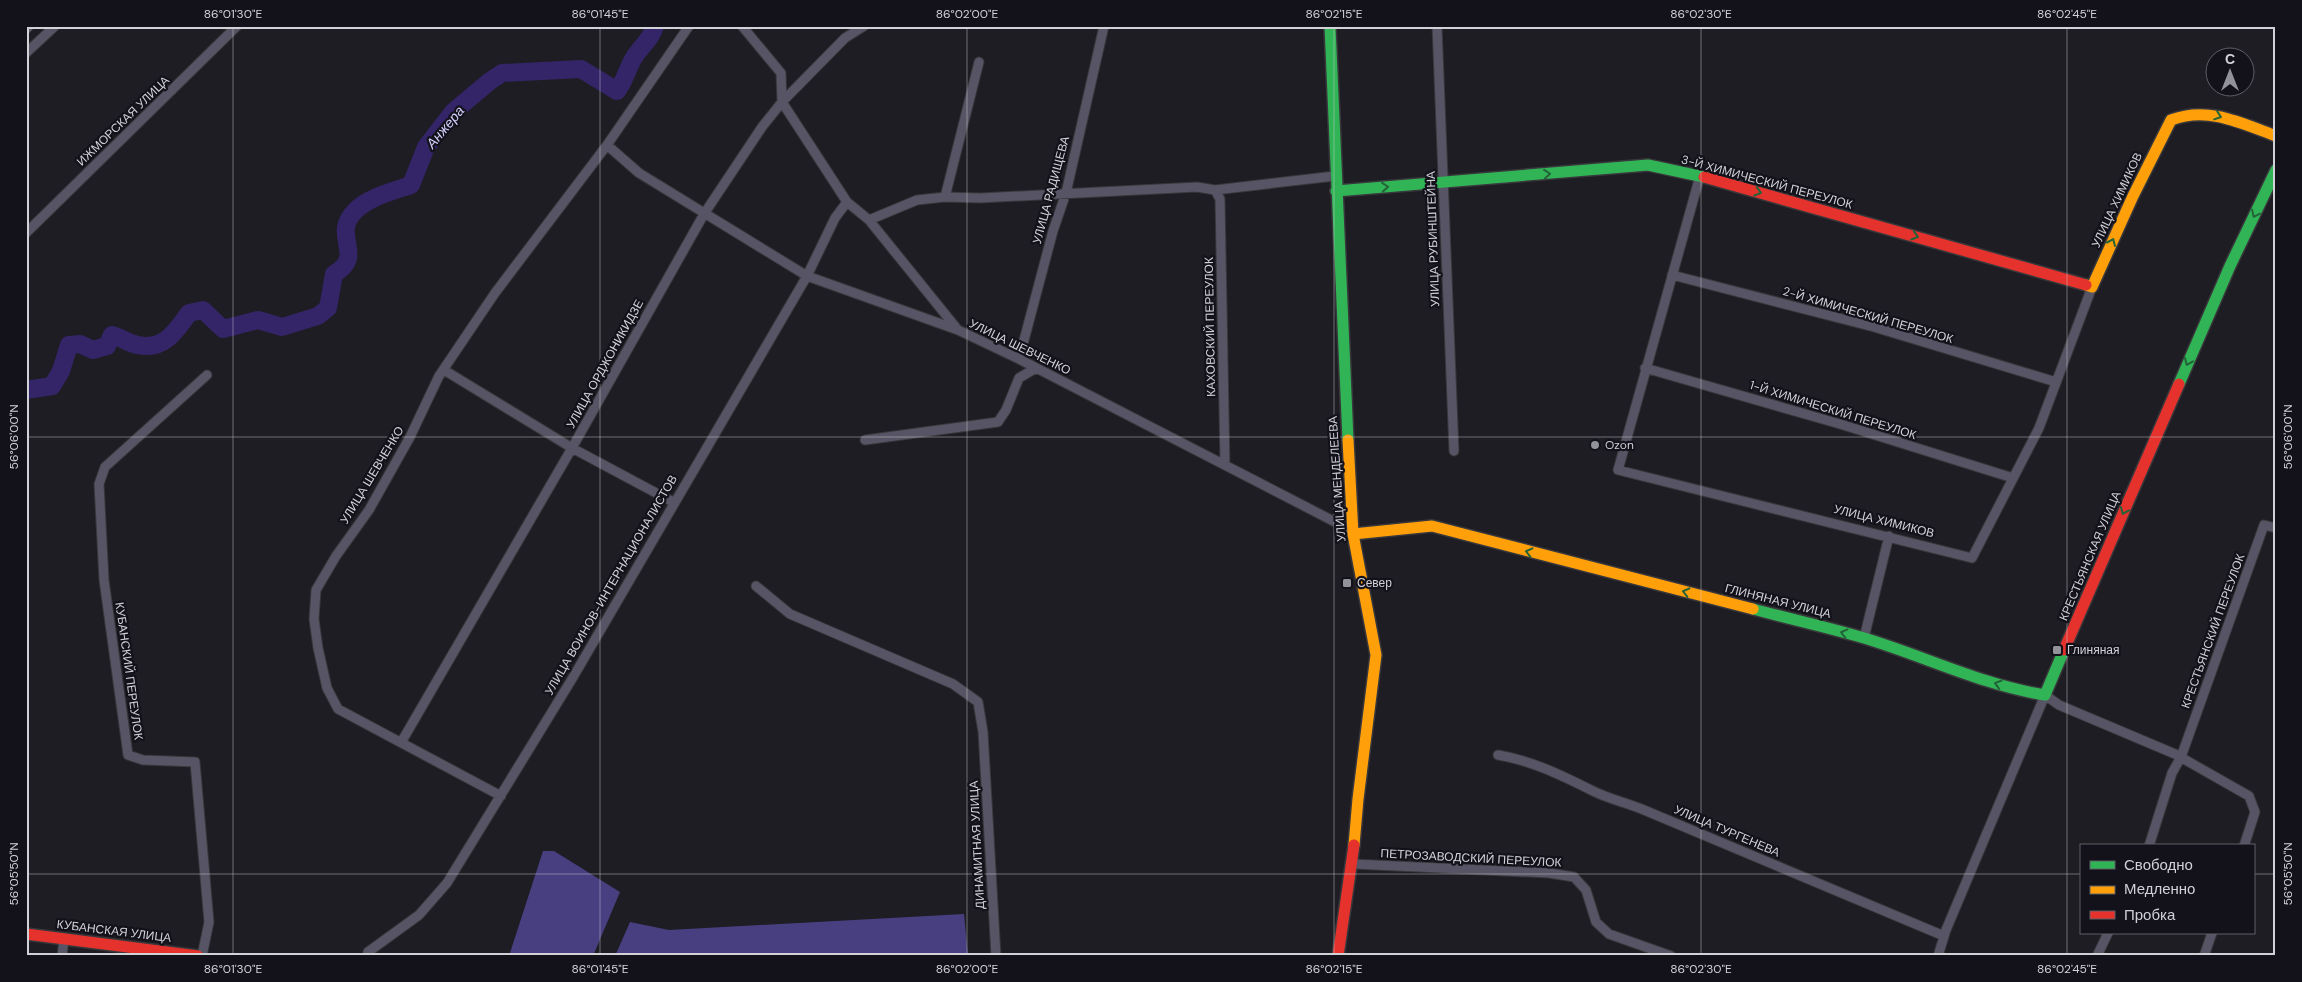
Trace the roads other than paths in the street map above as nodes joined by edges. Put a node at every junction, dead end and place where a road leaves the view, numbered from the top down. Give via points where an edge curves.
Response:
1 (55, 26) edge
2 (237, 26) edge
3 (689, 26) edge
4 (742, 26) edge
5 (864, 26) edge
6 (1104, 26) edge
7 (1330, 26) edge
8 (1437, 26) edge
9 (26, 54) edge
10 (979, 62) dead end
11 (782, 102) junction
12 (2276, 136) edge
13 (607, 144) junction
14 (2276, 170) edge
15 (1335, 176) junction
16 (1700, 176) junction
17 (1443, 182) junction
18 (1215, 190) junction
19 (1336, 192) junction
20 (1066, 193) junction
21 (944, 196) junction
22 (847, 202) junction
23 (704, 214) junction
24 (868, 220) junction
25 (26, 233) edge
26 (1672, 275) junction
27 (807, 276) junction
28 (2092, 287) junction
29 (958, 330) junction
30 (1018, 359) junction
31 (1036, 368) junction
32 (1645, 368) junction
33 (444, 370) junction
34 (207, 375) dead end
35 (2056, 382) junction
36 (865, 440) dead end
37 (572, 448) junction
38 (1454, 451) dead end
39 (1225, 465) junction
40 (2013, 478) junction
41 (674, 502) junction
42 (2276, 528) edge
43 (1353, 534) junction
44 (1889, 536) junction
45 (756, 586) dead end
46 (1864, 638) junction
47 (2045, 695) junction
48 (402, 742) junction
49 (1498, 755) dead end
50 (2181, 757) junction
51 (501, 796) junction
52 (2150, 844) edge
53 (2245, 844) edge
54 (1353, 864) junction
55 (26, 934) edge
56 (2108, 934) edge
57 (2212, 934) edge
58 (1944, 936) junction
59 (64, 939) junction
60 (62, 956) edge
61 (200, 956) edge
62 (367, 956) edge
63 (996, 956) edge
64 (1338, 956) edge
65 (1672, 956) edge
66 (1938, 956) edge
67 (2097, 956) edge
68 (2204, 956) edge

1 - 9 street
2 - 25 street, ИЖМОРСКАЯ УЛИЦА
3 - 13 street, УЛИЦА ШЕВЧЕНКО
4 - 11 street via 781,73
5 - 11 street, УЛИЦА ОРДЖОНИКИДЗЕ via 845,38
6 - 20 street, УЛИЦА РАДИЩЕВА
7 - 15 street, УЛИЦА МЕНДЕЛЕЕВА
8 - 17 street, УЛИЦА РУБИНШТЕЙНА
10 - 21 street
11 - 22 street, УЛИЦА ШЕВЧЕНКО
11 - 23 street, УЛИЦА ОРДЖОНИКИДЗЕ
28 -> 12 street, УЛИЦА ХИМИКОВ via 2171,120 2180,115 2209,113
13 - 23 street via 639,173
13 - 33 street, УЛИЦА ШЕВЧЕНКО via 528,248
14 -> 47 street, КРЕСТЬЯНСКАЯ УЛИЦА via 2230,266
15 - 18 street
15 - 19 street, УЛИЦА МЕНДЕЛЕЕВА
17 -> 16 street, 3-Й ХИМИЧЕСКИЙ ПЕРЕУЛОК via 1648,166
16 - 26 street, УЛИЦА ХИМИКОВ
16 -> 28 street, 3-Й ХИМИЧЕСКИЙ ПЕРЕУЛОК
19 -> 17 street, 3-Й ХИМИЧЕСКИЙ ПЕРЕУЛОК
17 - 38 street, УЛИЦА РУБИНШТЕЙНА
18 - 20 street via 1197,187
18 - 39 street, КАХОВСКИЙ ПЕРЕУЛОК via 1220,199
19 - 43 street, УЛИЦА МЕНДЕЛЕЕВА
20 - 21 street via 980,198
20 - 30 street, УЛИЦА РАДИЩЕВА
21 - 24 street via 917,200
22 - 24 street, УЛИЦА ШЕВЧЕНКО
22 - 27 street, УЛИЦА ВОИНОВ-ИНТЕРНАЦИОНАЛИСТОВ via 835,218
23 - 27 street
23 - 37 street, УЛИЦА ОРДЖОНИКИДЗЕ
24 - 29 street, УЛИЦА ШЕВЧЕНКО
26 - 32 street, УЛИЦА ХИМИКОВ
26 - 35 street, 2-Й ХИМИЧЕСКИЙ ПЕРЕУЛОК via 1874,327
27 - 29 street
27 - 41 street, УЛИЦА ВОИНОВ-ИНТЕРНАЦИОНАЛИСТОВ
28 - 35 street, УЛИЦА ХИМИКОВ
29 - 30 street, УЛИЦА ШЕВЧЕНКО
30 - 31 street, УЛИЦА ШЕВЧЕНКО
31 - 36 street via 1018,378 998,422
31 - 39 street, УЛИЦА ШЕВЧЕНКО
32 - 40 street, 1-Й ХИМИЧЕСКИЙ ПЕРЕУЛОК
32 - 44 street, УЛИЦА ХИМИКОВ via 1618,470
33 - 37 street
33 - 48 street, УЛИЦА ШЕВЧЕНКО via 410,438 316,590 314,619 326,688 338,709
34 - 61 street, КУБАНСКИЙ ПЕРЕУЛОК via 105,467 99,484 104,580 128,755 143,760 195,762 209,922
35 - 40 street, УЛИЦА ХИМИКОВ via 2039,428
37 - 41 street
37 - 48 street, УЛИЦА ОРДЖОНИКИДЗЕ
39 - 43 street, УЛИЦА ШЕВЧЕНКО
40 - 44 street, УЛИЦА ХИМИКОВ via 1972,558
41 - 51 street, УЛИЦА ВОИНОВ-ИНТЕРНАЦИОНАЛИСТОВ
42 - 50 street, КРЕСТЬЯНСКИЙ ПЕРЕУЛОК via 2264,525
46 -> 43 street, ГЛИНЯНАЯ УЛИЦА via 1432,526
43 - 54 street, УЛИЦА МЕНДЕЛЕЕВА via 1376,655
44 - 46 street
45 - 63 street, ДИНАМИТНАЯ УЛИЦА via 790,614 953,684 978,702 983,732
47 -> 46 street, ГЛИНЯНАЯ УЛИЦА via 2019,691 1951,670
47 - 50 street, ГЛИНЯНАЯ УЛИЦА via 2059,705
47 - 58 street, КРЕСТЬЯНСКАЯ УЛИЦА
48 - 51 street, УЛИЦА ШЕВЧЕНКО
49 - 58 street, УЛИЦА ТУРГЕНЕВА via 1519,759 1575,780 1593,791
50 - 52 street via 2172,772
50 - 53 street, ГЛИНЯНАЯ УЛИЦА via 2249,796 2255,812
51 - 62 street, УЛИЦА ВОИНОВ-ИНТЕРНАЦИОНАЛИСТОВ via 447,883 419,915 368,952
54 - 64 street, УЛИЦА МЕНДЕЛЕЕВА
54 - 65 street, ПЕТРОЗАВОДСКИЙ ПЕРЕУЛОК via 1549,873 1574,877 1586,890 1596,922 1609,934
55 - 59 street, КУБАНСКАЯ УЛИЦА
56 - 67 street
57 - 68 street
58 - 66 street, КРЕСТЬЯНСКАЯ УЛИЦА
59 - 60 street
59 - 61 street, КУБАНСКАЯ УЛИЦА

